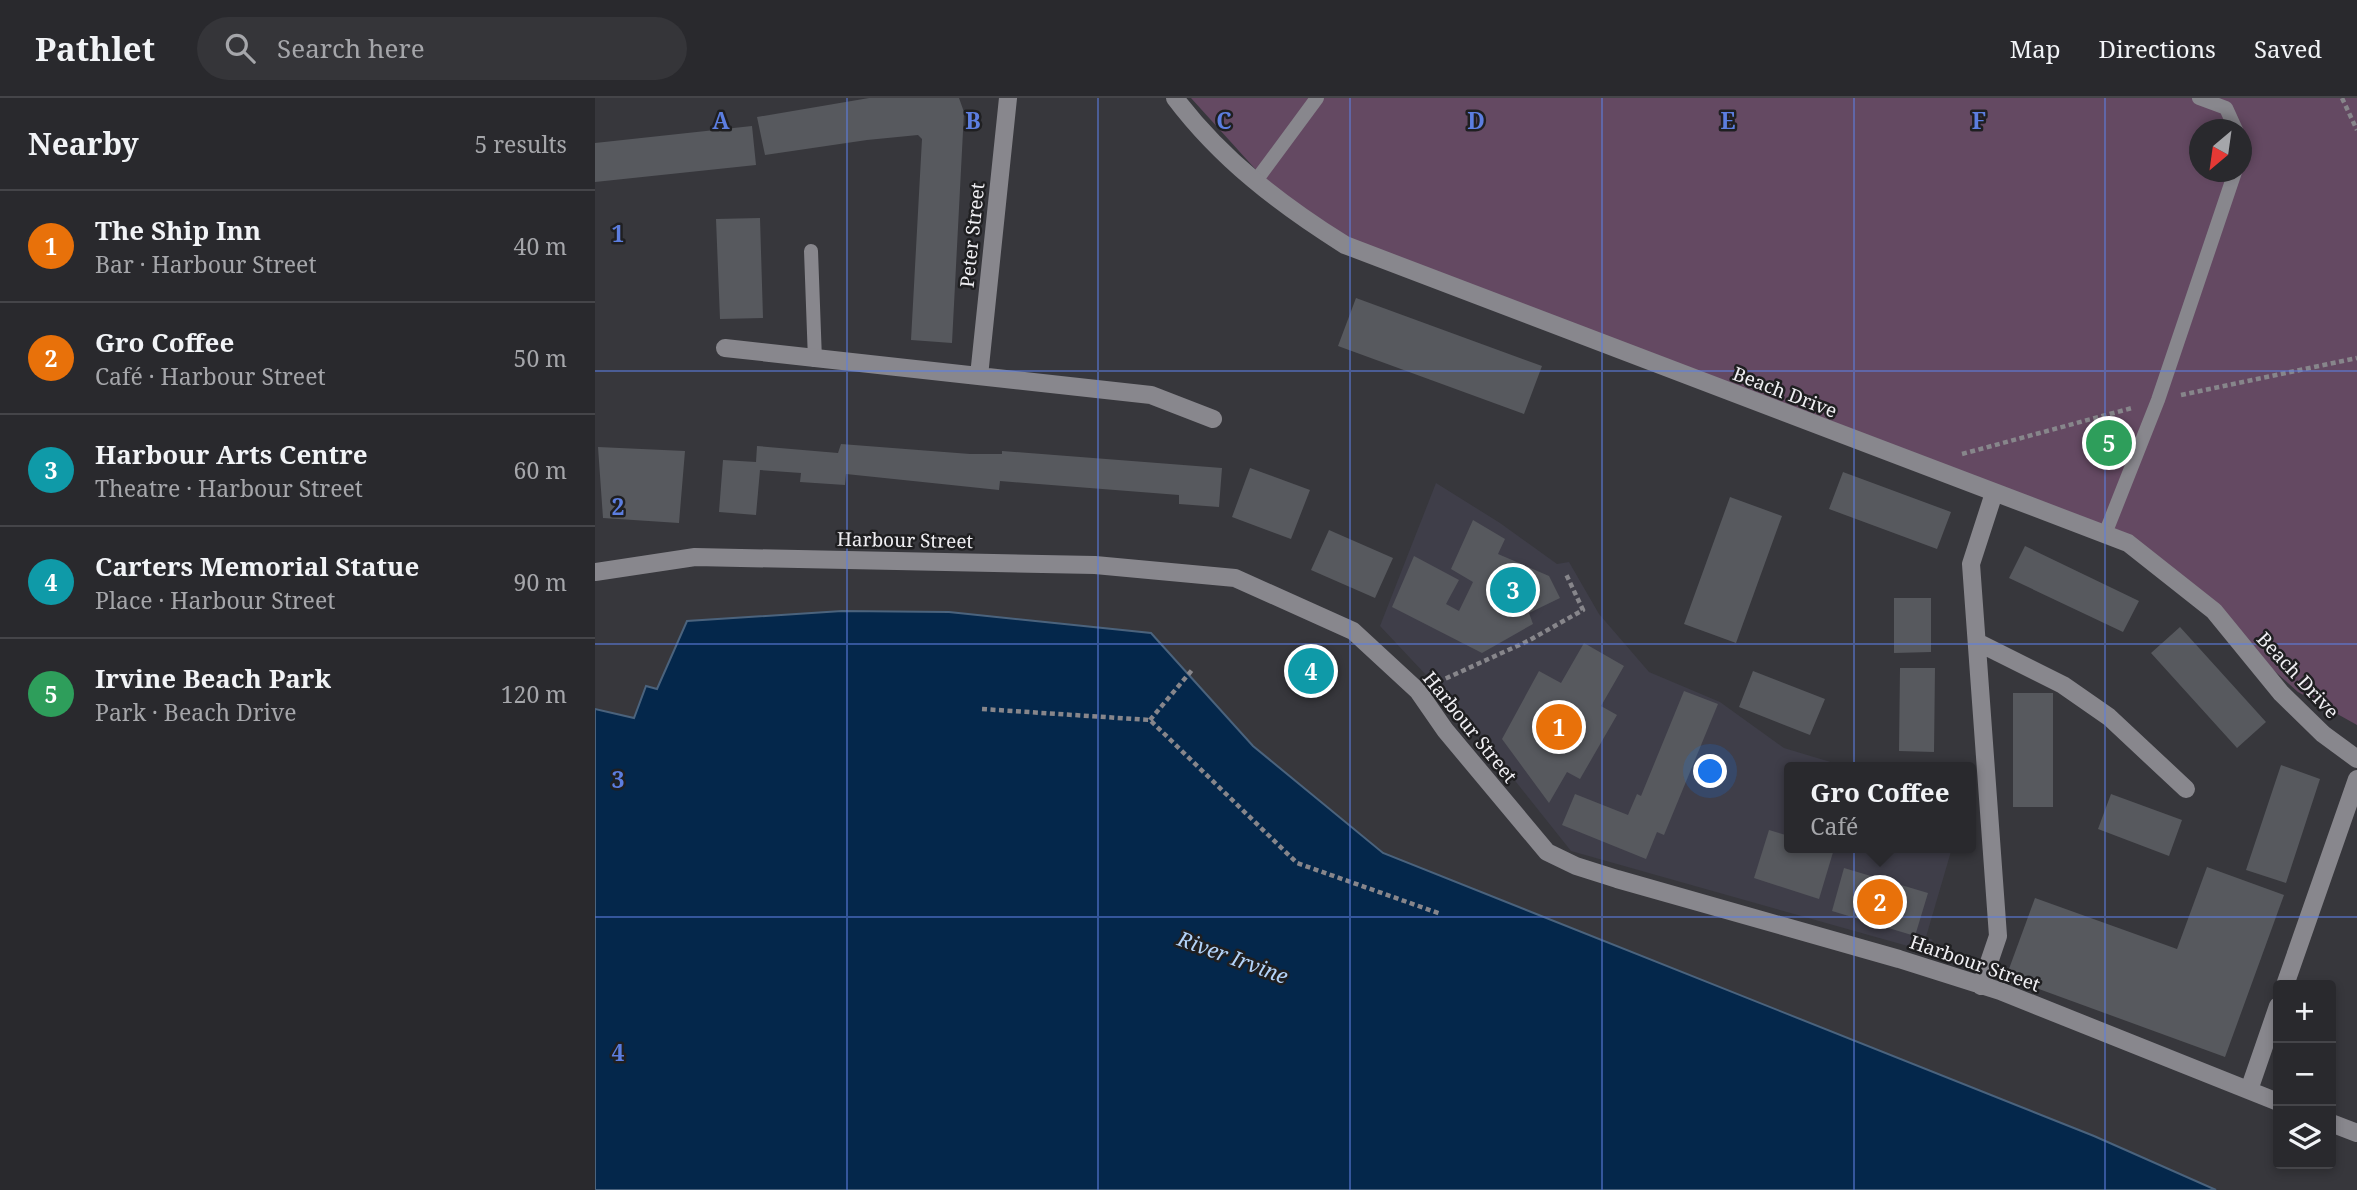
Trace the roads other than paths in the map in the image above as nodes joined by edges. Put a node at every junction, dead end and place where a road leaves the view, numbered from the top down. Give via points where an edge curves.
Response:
1 (1008, 98) edge
2 (1175, 98) edge
3 (1317, 98) edge
4 (2199, 98) edge
5 (2231, 119) edge
6 (1255, 181) junction
7 (2232, 182) edge
8 (811, 251) dead end
9 (725, 348) dead end
10 (815, 360) junction
11 (979, 376) junction
12 (1213, 419) dead end
13 (1994, 493) junction
14 (2105, 534) junction
15 (595, 572) edge
16 (1977, 642) junction
17 (2357, 758) edge
18 (2357, 779) edge
19 (2186, 789) dead end
20 (2287, 980) edge
21 (1981, 986) junction
22 (2273, 1020) edge
23 (2249, 1090) junction
24 (2273, 1100) edge
25 (2336, 1125) edge
26 (2357, 1133) edge

1 - 11 street, Peter Street
2 - 6 street, Beach Drive
3 - 6 lane
4 - 5 lane via 2226,108
6 - 13 street, Beach Drive via 1295,214 1345,245
7 - 14 lane via 2158,400
8 - 10 lane
9 - 10 street
10 - 11 street
11 - 12 street via 1151,395
13 - 14 street, Beach Drive
13 - 16 street via 1971,564
14 - 17 street, Beach Drive via 2128,543 2214,611 2281,693 2323,734
15 - 21 street, Harbour Street via 695,557 1095,565 1235,578 1353,631 1418,691 1547,852 1617,879
16 - 19 street via 2063,685 2109,717
16 - 21 street via 1998,936
18 - 20 street
21 - 23 street, Harbour Street
22 - 23 street
23 - 24 street, Harbour Street
25 - 26 street

